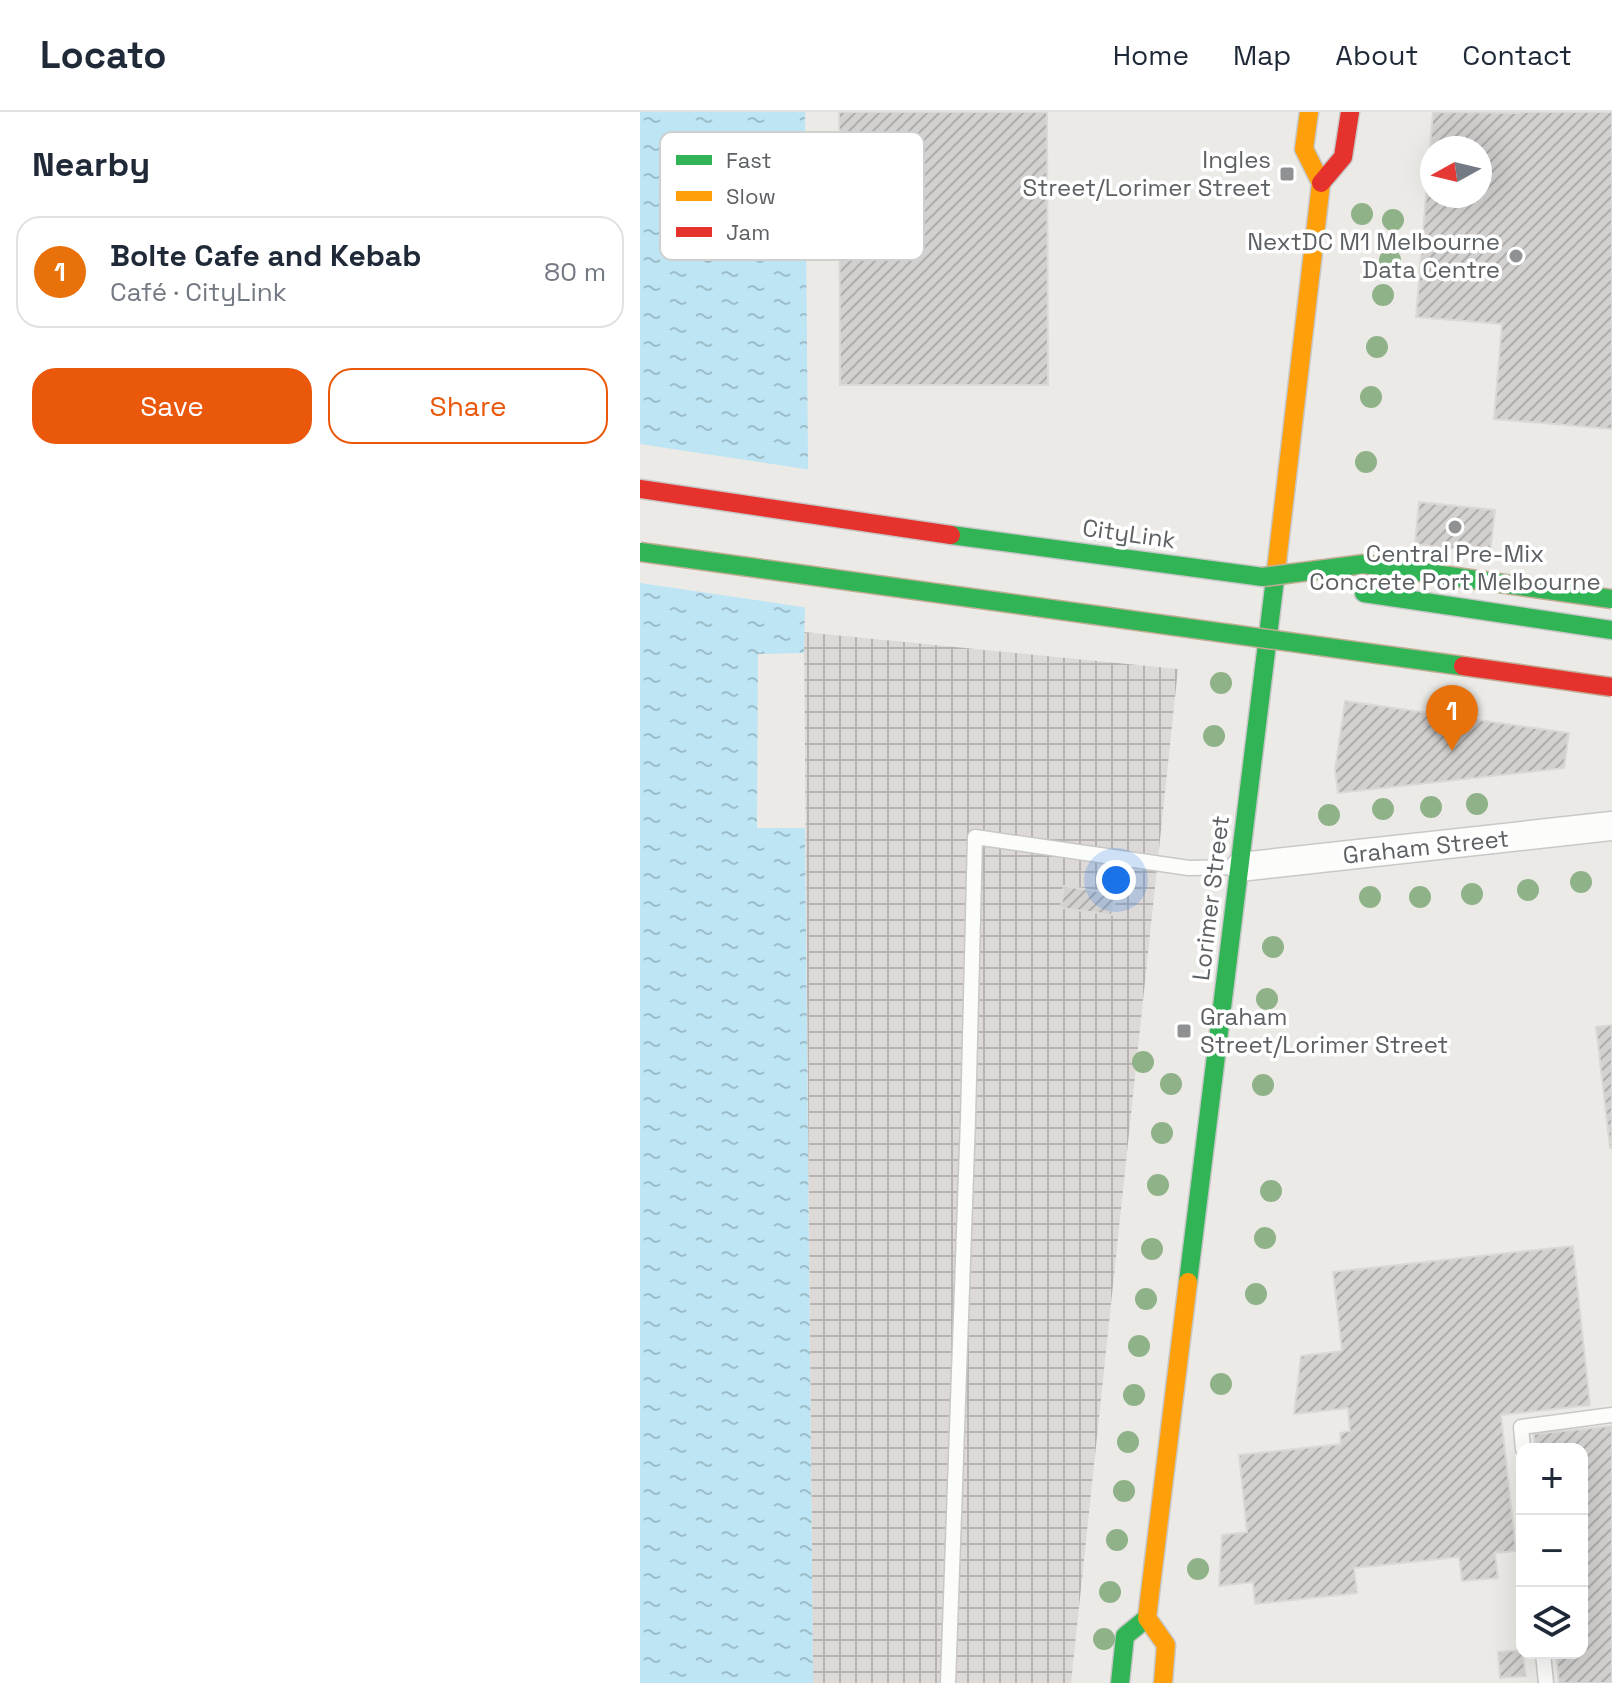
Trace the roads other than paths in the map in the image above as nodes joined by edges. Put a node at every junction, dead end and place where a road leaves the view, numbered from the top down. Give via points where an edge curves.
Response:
1 (1309, 112) edge
2 (1350, 112) edge
3 (1321, 183) junction
4 (640, 489) edge
5 (640, 552) edge
6 (1263, 577) junction
7 (1321, 586) dead end
8 (1350, 590) dead end
9 (1612, 599) edge
10 (1612, 630) edge
11 (1612, 687) edge
12 (1612, 826) edge
13 (1240, 867) junction
14 (1612, 1415) edge
15 (1522, 1443) edge
16 (1147, 1618) junction
17 (1544, 1659) edge
18 (948, 1683) edge
19 (1120, 1683) edge
20 (1163, 1683) edge
21 (1546, 1683) edge

1 - 3 main road via 1304,149
2 - 3 main road, Lorimer Street via 1343,157
3 - 13 main road, Lorimer Street
4 - 6 main road, CityLink
5 - 11 main road, bridge
6 - 7 main road, CityLink, bridge
6 - 9 main road, bridge via 1364,564
8 - 10 main road
12 - 13 street, Graham Street
13 - 16 main road, Lorimer Street
13 - 18 lane via 1189,868 975,837
14 - 15 lane via 1521,1427
16 - 19 main road via 1125,1636
16 - 20 main road via 1166,1645
17 - 21 lane

